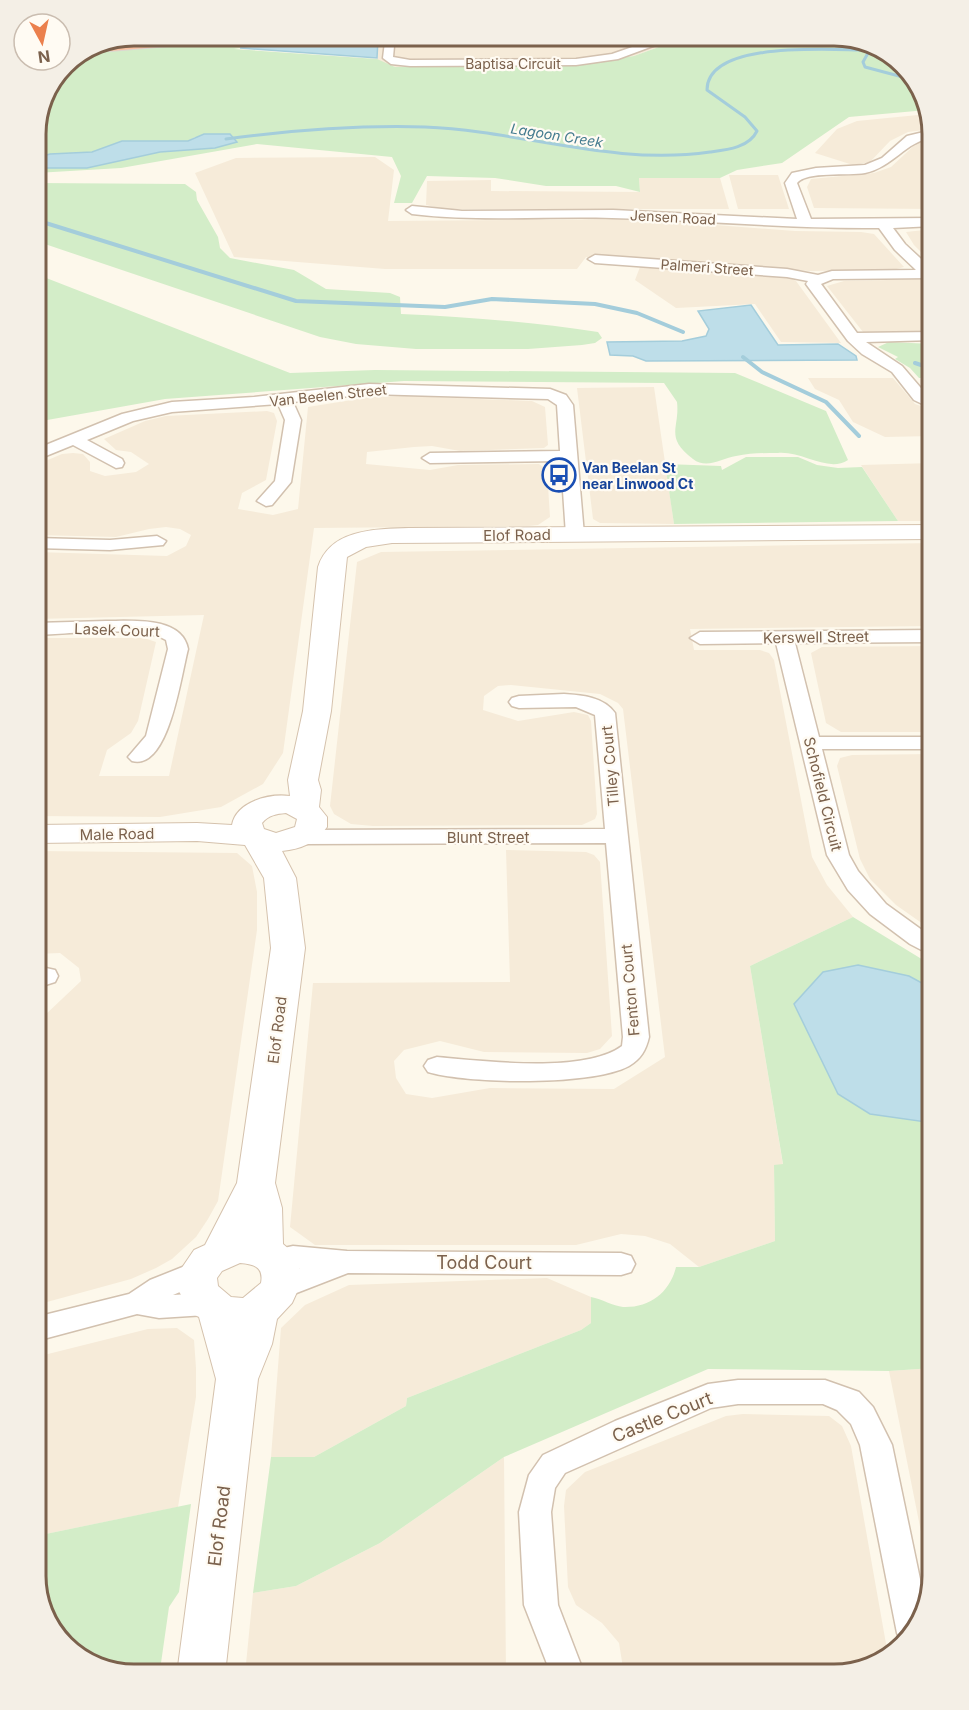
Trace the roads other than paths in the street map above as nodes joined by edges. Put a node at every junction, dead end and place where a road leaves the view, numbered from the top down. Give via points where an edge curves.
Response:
1 (389, 46) edge
2 (644, 47) edge
3 (922, 136) edge
4 (412, 210) dead end
5 (922, 223) edge
6 (806, 225) junction
7 (884, 225) junction
8 (595, 259) dead end
9 (922, 267) edge
10 (922, 274) edge
11 (818, 279) junction
12 (922, 336) edge
13 (852, 338) junction
14 (922, 398) edge
15 (284, 399) junction
16 (73, 439) junction
17 (47, 450) edge
18 (568, 456) junction
19 (430, 458) dead end
20 (116, 463) dead end
21 (266, 501) dead end
22 (922, 532) edge
23 (575, 535) junction
24 (157, 541) dead end
25 (47, 543) edge
26 (47, 629) edge
27 (922, 636) edge
28 (784, 637) junction
29 (700, 638) dead end
30 (519, 702) dead end
31 (810, 743) junction
32 (922, 743) edge
33 (139, 757) dead end
34 (283, 821) junction
35 (47, 834) edge
36 (616, 836) junction
37 (922, 941) edge
38 (436, 1065) dead end
39 (256, 1183) junction
40 (621, 1264) dead end
41 (269, 1277) junction
42 (211, 1285) junction
43 (46, 1326) edge
44 (237, 1379) junction
45 (911, 1619) edge
46 (202, 1663) edge
47 (563, 1664) edge

1 - 2 street, Baptisa Circuit via 388,58 410,63 576,62 614,57
3 - 6 street via 905,140 874,166 796,176 791,183
4 - 6 street, Jensen Road via 632,214
5 - 7 street, Jensen Road
6 - 7 street, Jensen Road
7 - 9 street
8 - 11 street, Palmeri Street via 787,273
10 - 11 street, Palmeri Street via 832,275
11 - 13 street via 814,287
12 - 13 street
13 - 14 street via 897,369
15 - 16 street, Van Beelen Street via 161,409 128,417
15 - 18 street, Van Beelen Street via 399,389 550,394 565,405
15 - 21 street via 293,420 283,482
16 - 17 street, Van Beelen Street
16 - 20 street
18 - 19 street
18 - 23 street, Van Beelen Street
22 - 23 street, Elof Road
23 - 34 street, Elof Road via 380,538 353,542 340,549 331,567 317,711
24 - 25 street via 110,545
26 - 33 street, Lasek Court via 145,628 171,634 177,640 178,650 156,737
27 - 28 street, Kerswell Street
28 - 29 street, Kerswell Street
28 - 31 street, Schofield Circuit
30 - 36 street, Tilley Court via 582,702 604,712
31 - 32 street
31 - 37 street, Schofield Circuit via 835,845 847,875 876,910
34 - 35 street, Male Road via 197,832
34 - 36 street, Blunt Street via 360,837
34 - 39 street, Elof Road via 287,861 280,878 288,948
36 - 38 street, Fenton Court via 636,1037 633,1051 619,1061 586,1070 485,1070
39 - 41 street, Elof Road via 263,1208
39 - 42 street, Elof Road
40 - 41 street, Todd Court via 347,1262
41 - 42 street via 230,1314
41 - 42 street via 235,1248
41 - 44 street, Elof Road
42 - 43 street via 159,1307 137,1303
42 - 44 street, Elof Road
44 - 46 street, Elof Road
45 - 47 street, Castle Court via 876,1445 862,1416 848,1401 825,1392 738,1392 708,1396 626,1430 554,1464 540,1485 535,1512 541,1605

